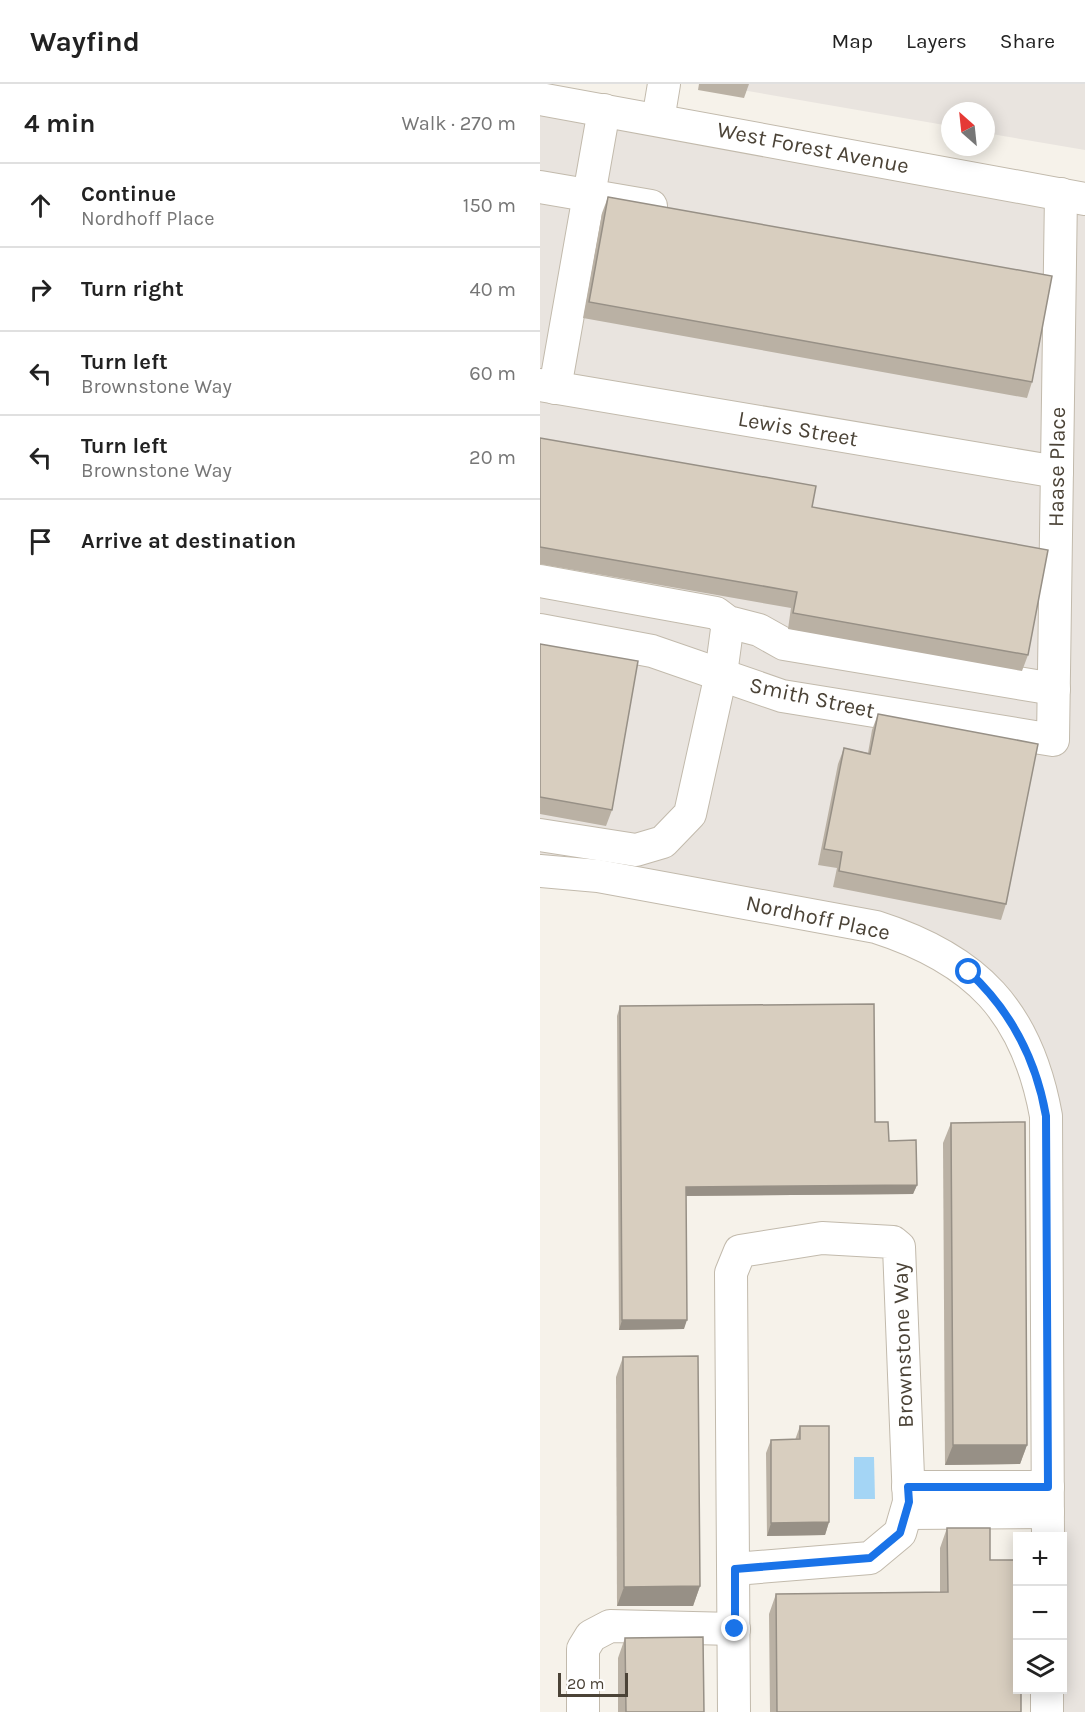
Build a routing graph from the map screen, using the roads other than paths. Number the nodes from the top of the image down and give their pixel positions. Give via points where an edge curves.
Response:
1 (664, 84) edge
2 (540, 99) edge
3 (604, 110) junction
4 (658, 120) junction
5 (540, 187) edge
6 (590, 195) junction
7 (1073, 196) edge
8 (684, 212) edge
9 (547, 386) edge
10 (1057, 472) junction
11 (540, 581) edge
12 (722, 618) junction
13 (540, 630) edge
14 (721, 674) junction
15 (1054, 689) junction
16 (1053, 740) joint
17 (540, 835) edge
18 (540, 871) edge
19 (907, 1500) junction
20 (1048, 1512) edge
21 (735, 1569) junction
22 (735, 1629) junction
23 (1047, 1694) edge
24 (584, 1712) edge
25 (734, 1712) edge
26 (1047, 1712) edge

1 - 4 street
2 - 3 street, West Forest Avenue
3 - 4 street, West Forest Avenue
3 - 6 street
4 - 7 street, West Forest Avenue
5 - 6 street
6 - 8 street
6 - 9 street
7 - 10 street, Haase Place via 1048,276
9 - 10 street, Lewis Street
10 - 15 street, Haase Place
11 - 12 street
12 - 14 street
12 - 15 street via 759,630 784,645
13 - 14 street, Smith Street via 652,651
14 - 16 street, Smith Street via 782,696
14 - 17 street via 690,814 663,842 636,850
15 - 16 street, Haase Place
18 - 20 street, Nordhoff Place via 598,876 855,921 936,950 985,986 1022,1037 1038,1078 1046,1116
19 - 20 street
19 - 21 street via 900,1533 870,1558
19 - 21 street, Brownstone Way via 899,1247 893,1242 822,1238 740,1251 731,1274
21 - 22 street, Brownstone Way
22 - 24 street via 610,1626 591,1636 583,1649
22 - 25 street, Brownstone Way
23 - 26 street

